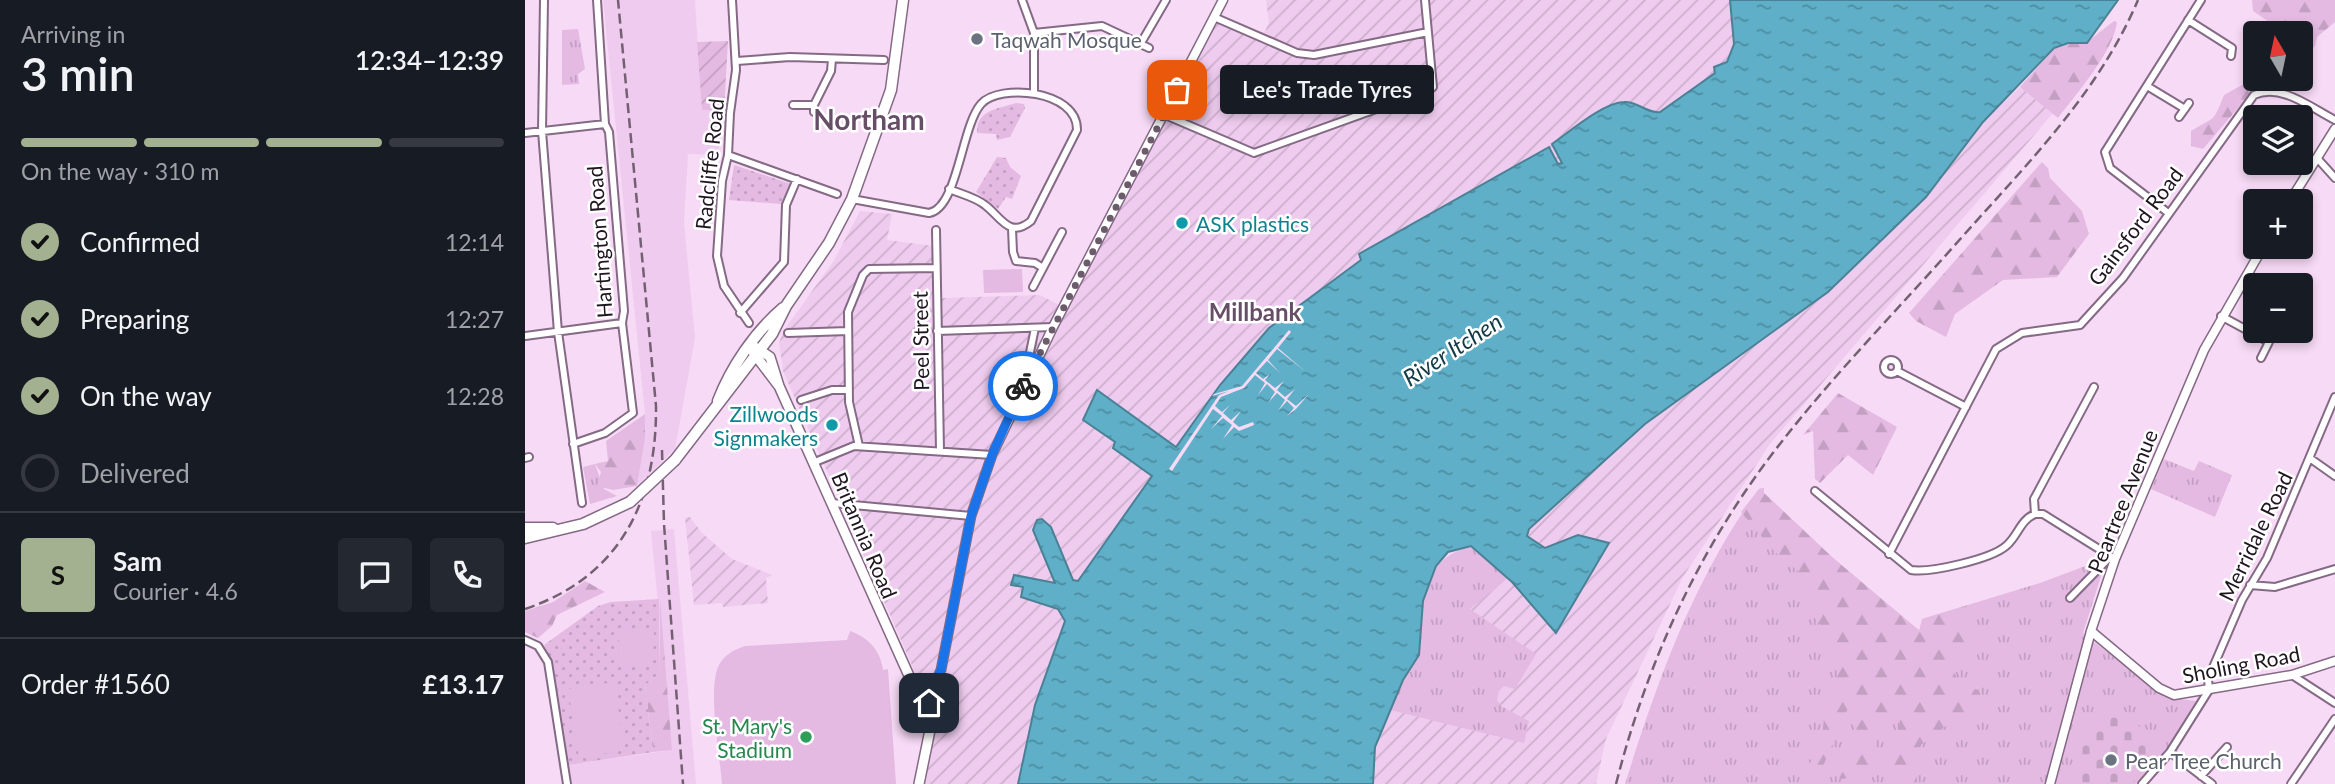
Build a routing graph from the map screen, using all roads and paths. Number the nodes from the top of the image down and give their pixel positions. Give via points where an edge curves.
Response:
1 (544, 0) edge
2 (597, 0) edge
3 (732, 0) edge
4 (903, 0) edge
5 (1023, 0) edge
6 (1166, 0) edge
7 (1223, 0) edge
8 (1425, 0) edge
9 (2201, 0) edge
10 (1215, 17) junction
11 (2188, 20) junction
12 (1428, 32) junction
13 (1034, 33) junction
14 (2240, 42) dead end
15 (1141, 43) junction
16 (1149, 48) dead end
17 (2232, 48) junction
18 (2231, 56) dead end
19 (832, 59) junction
20 (884, 60) dead end
21 (737, 61) junction
22 (2147, 86) junction
23 (1034, 92) junction
24 (793, 105) dead end
25 (1165, 114) junction
26 (2179, 117) dead end
27 (2335, 120) edge
28 (605, 124) junction
29 (2335, 130) edge
30 (542, 131) junction
31 (525, 133) edge
32 (728, 155) junction
33 (2317, 158) junction
34 (2335, 178) edge
35 (797, 179) junction
36 (949, 189) junction
37 (2298, 189) edge
38 (837, 194) dead end
39 (852, 199) junction
40 (2168, 212) junction
41 (1012, 229) junction
42 (936, 230) dead end
43 (1062, 232) dead end
44 (2256, 259) edge
45 (936, 268) junction
46 (1043, 268) junction
47 (1033, 287) dead end
48 (786, 306) junction
49 (740, 313) junction
50 (2221, 316) junction
51 (622, 323) junction
52 (749, 323) dead end
53 (1053, 327) junction
54 (1035, 328) junction
55 (848, 331) junction
56 (937, 331) junction
57 (558, 332) junction
58 (788, 333) dead end
59 (525, 337) edge
60 (750, 345) junction
61 (759, 353) junction
62 (2261, 358) dead end
63 (1897, 371) dead end
64 (1022, 387) junction
65 (2094, 387) dead end
66 (848, 390) junction
67 (2335, 397) edge
68 (801, 400) dead end
69 (1966, 407) junction
70 (715, 408) junction
71 (573, 444) junction
72 (859, 446) junction
73 (940, 450) junction
74 (992, 455) junction
75 (2311, 459) junction
76 (815, 462) junction
77 (2335, 476) edge
78 (1815, 491) dead end
79 (582, 503) dead end
80 (832, 503) junction
81 (2035, 514) junction
82 (971, 516) junction
83 (525, 528) edge
84 (567, 528) junction
85 (525, 538) edge
86 (1889, 554) junction
87 (2112, 558) junction
88 (2335, 569) edge
89 (2250, 585) junction
90 (2070, 598) dead end
91 (2091, 632) junction
92 (525, 640) edge
93 (2335, 661) edge
94 (2292, 675) junction
95 (2209, 690) junction
96 (926, 692) junction
97 (2335, 703) edge
98 (2335, 719) edge
99 (2227, 747) dead end
100 (2170, 752) junction
101 (2201, 776) junction
102 (567, 784) edge
103 (919, 784) edge
104 (2050, 784) edge
105 (2142, 784) edge
106 (2212, 784) edge
107 (2291, 784) edge

1 - 30 street
2 - 28 street, Hartington Road
3 - 21 street, Radcliffe Road
4 - 39 main road via 891,90
5 - 13 street
6 - 15 street
7 - 10 street
8 - 12 street
9 - 11 street
10 - 12 street via 1297,53 1314,55
10 - 25 street
11 - 17 street
11 - 22 street
12 - 25 street via 1433,87 1254,153
13 - 15 street via 1093,25
13 - 23 street
14 - 17 street
15 - 16 street
17 - 18 street
19 - 20 street
19 - 21 street
19 - 24 street via 814,108
21 - 32 street, Radcliffe Road
22 - 26 street via 2187,106
22 - 40 street via 2109,144 2106,160 2110,168
23 - 36 street via 982,102
23 - 41 street via 1070,106 1077,130 1031,221
25 - 53 street
27 - 40 street, Gainsford Road via 2283,93 2254,95
28 - 30 street
28 - 51 street, Hartington Road
29 - 33 street
30 - 31 street
30 - 57 street
32 - 35 street
32 - 49 street, Radcliffe Road via 717,256 724,286
33 - 34 street
33 - 37 street
35 - 38 street
35 - 49 street via 786,205 784,262
36 - 39 street via 942,208 929,213
36 - 41 street via 982,203
39 - 48 main road via 829,243
40 - 69 street, Gainsford Road via 2123,278 2080,325 2022,333 1996,349
41 - 46 street via 1016,261 1035,262
42 - 45 street, Peel Street
43 - 46 street
44 - 50 street, Peartree Avenue
45 - 55 street via 869,269 849,306
45 - 56 street, Peel Street
46 - 47 street
48 - 60 main road via 765,323
48 - 61 main road
49 - 52 street, Radcliffe Road
50 - 62 street via 2270,339
50 - 87 street, Peartree Avenue
51 - 57 street
51 - 71 street, Hartington Road via 633,414 605,433
53 - 54 street
53 - 64 street
54 - 56 street
54 - 64 street
55 - 58 street
55 - 66 street
56 - 73 street, Peel Street
57 - 59 street
57 - 71 street
60 - 61 main road, Britannia Road
60 - 70 main road via 724,384
61 - 70 main road
61 - 76 main road, Britannia Road
63 - 69 street
64 - 74 street
65 - 81 street via 2033,499
66 - 68 street
66 - 72 street
67 - 75 street, Merridale Road
69 - 86 street, Gainsford Road
70 - 84 main road, bridge via 675,460 630,502 599,519
71 - 79 street
72 - 73 street
72 - 76 street
73 - 74 street
74 - 82 street
75 - 77 street
75 - 89 street, Merridale Road via 2267,560
76 - 80 main road, Britannia Road
78 - 86 street
80 - 82 street
80 - 96 main road, Britannia Road via 910,678
81 - 86 street via 2000,551 1935,569 1911,570
81 - 87 street via 2043,514
82 - 96 street via 941,670
83 - 84 main road
84 - 85 main road
87 - 90 street
87 - 91 street, Peartree Avenue
88 - 89 street via 2275,587
89 - 95 street, Merridale Road via 2208,679
91 - 95 street, Sholing Road via 2167,693
91 - 104 street, Peartree Avenue
92 - 102 street via 538,646 548,662
93 - 94 street, Sholing Road
94 - 95 street, Sholing Road
94 - 97 street
95 - 100 street, Merridale Road
96 - 103 main road via 929,730
98 - 107 street
99 - 101 street
100 - 101 street
100 - 105 street, Merridale Road
101 - 106 street

